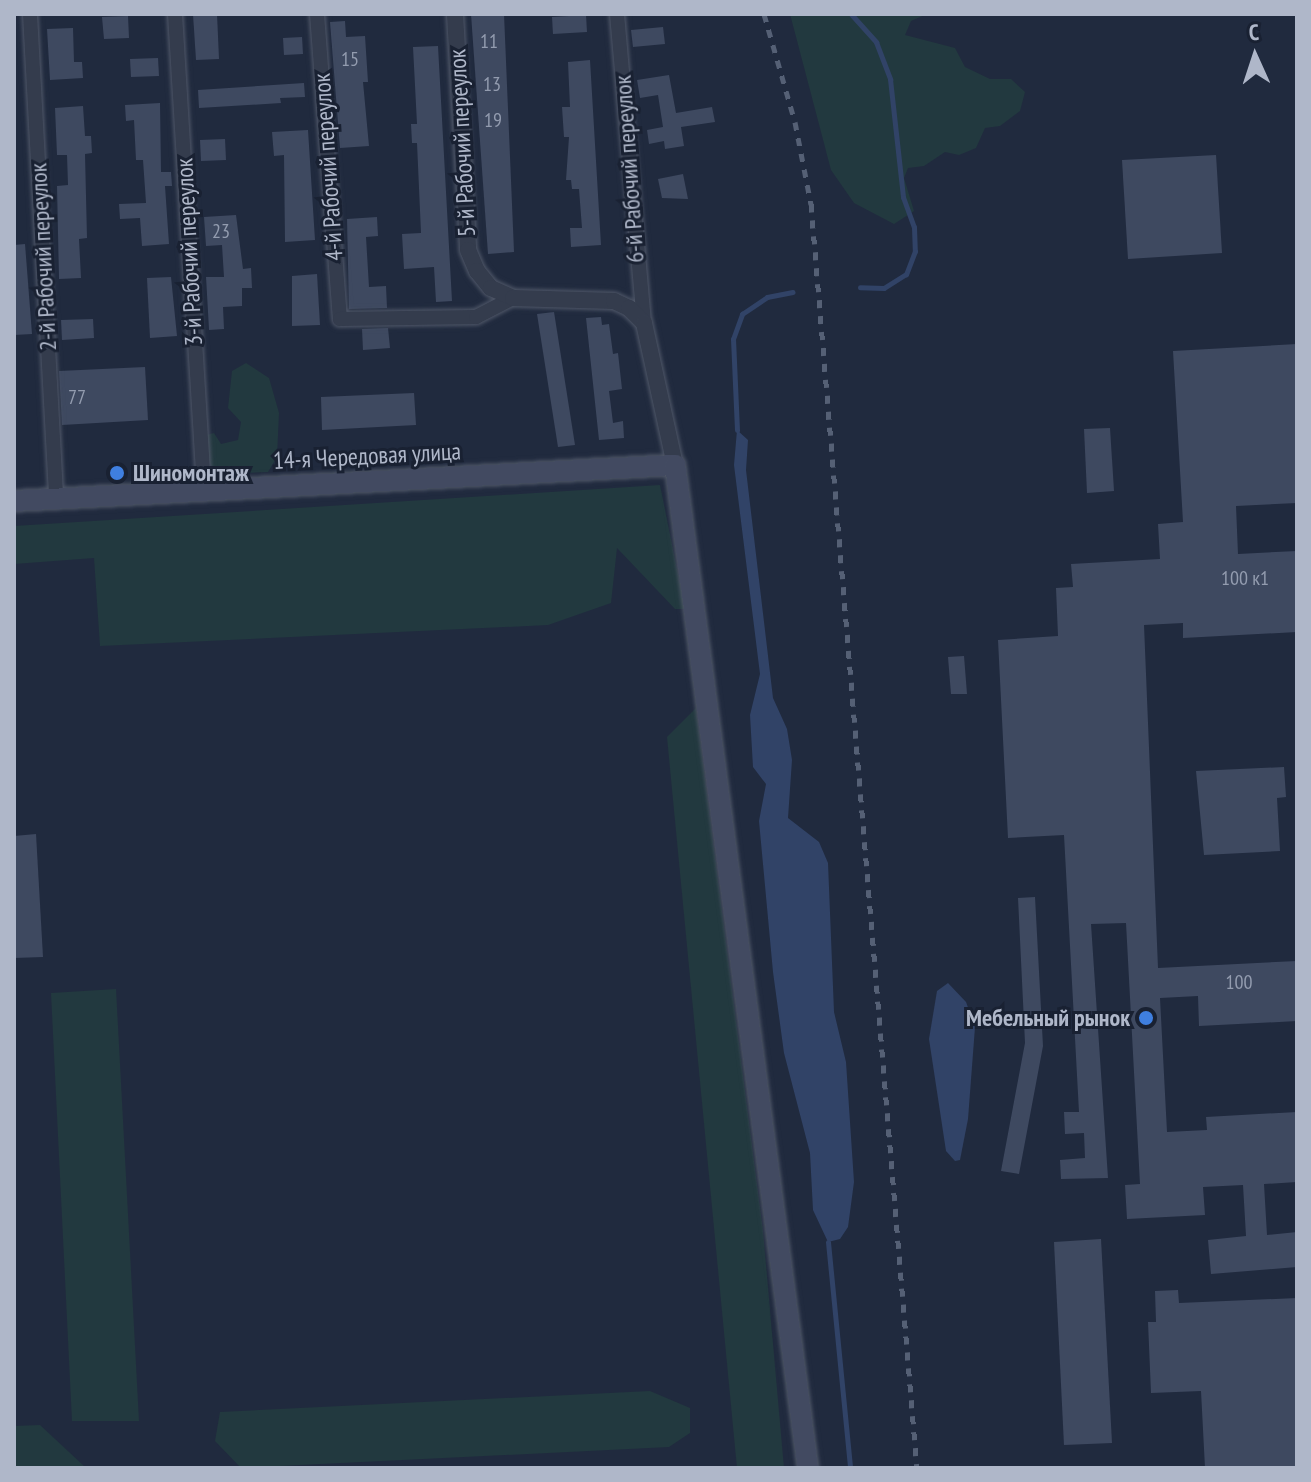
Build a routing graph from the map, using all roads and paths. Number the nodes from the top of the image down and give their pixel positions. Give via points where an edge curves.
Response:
1 (30, 14) edge
2 (175, 14) edge
3 (317, 14) edge
4 (455, 14) edge
5 (617, 14) edge
6 (513, 298) junction
7 (644, 323) junction
8 (675, 465) junction
9 (204, 491) junction
10 (56, 499) junction
11 (14, 501) edge
12 (808, 1468) edge

1 - 10 street, 2-й Рабочий переулок
2 - 9 street, 3-й Рабочий переулок
3 - 6 street, 4-й Рабочий переулок via 340,319 355,323 476,317
4 - 6 street, 5-й Рабочий переулок via 468,250 491,288
5 - 7 street, 6-й Рабочий переулок
6 - 7 street via 614,301
7 - 8 street
8 - 9 main road, 14-я Чередовая улица
8 - 12 main road
9 - 10 main road, 14-я Чередовая улица
10 - 11 main road, 14-я Чередовая улица

